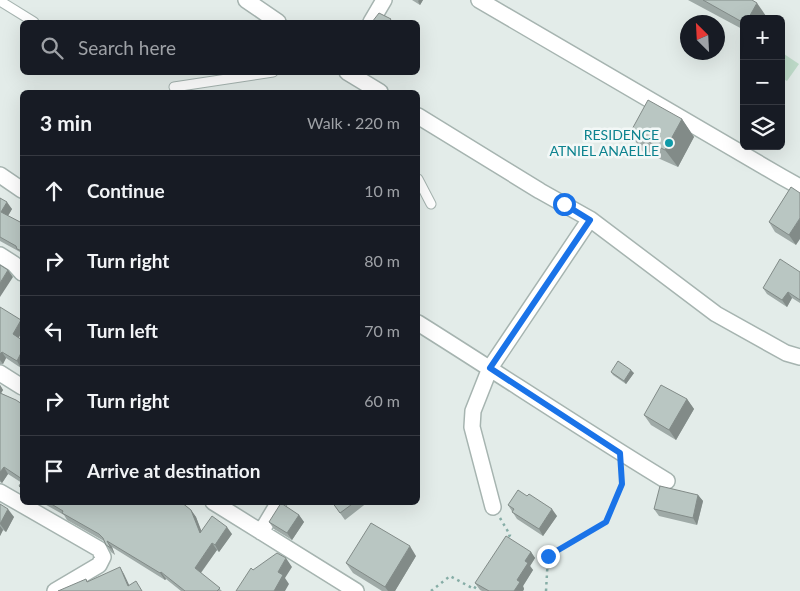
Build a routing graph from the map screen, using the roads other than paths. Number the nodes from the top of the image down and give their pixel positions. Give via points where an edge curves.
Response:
1 (246, 0) edge
2 (384, 0) edge
3 (479, 0) edge
4 (0, 1) edge
5 (31, 20) edge
6 (276, 20) edge
7 (372, 20) edge
8 (253, 75) edge
9 (352, 75) edge
10 (371, 86) edge
11 (174, 87) dead end
12 (420, 117) edge
13 (0, 175) edge
14 (420, 183) edge
15 (800, 186) edge
16 (20, 189) edge
17 (431, 204) dead end
18 (590, 220) junction
19 (0, 255) edge
20 (20, 271) edge
21 (420, 324) edge
22 (800, 357) edge
23 (490, 368) junction
24 (0, 373) edge
25 (20, 386) edge
26 (667, 481) dead end
27 (0, 492) edge
28 (20, 503) edge
29 (23, 505) edge
30 (218, 505) edge
31 (277, 505) edge
32 (493, 507) road end
33 (261, 532) junction
34 (54, 591) edge
35 (356, 591) edge

1 - 6 street
2 - 7 street
3 - 15 street
4 - 5 lane
8 - 11 lane
9 - 10 street
12 - 18 street
13 - 16 street
14 - 17 lane
18 - 22 street via 716,314 786,353
18 - 23 street
19 - 20 street
21 - 23 street
23 - 26 street
23 - 32 street via 473,412 472,427
24 - 25 street
27 - 28 street
29 - 34 street via 99,548 104,557 99,565
30 - 33 street
31 - 33 street
33 - 35 street

